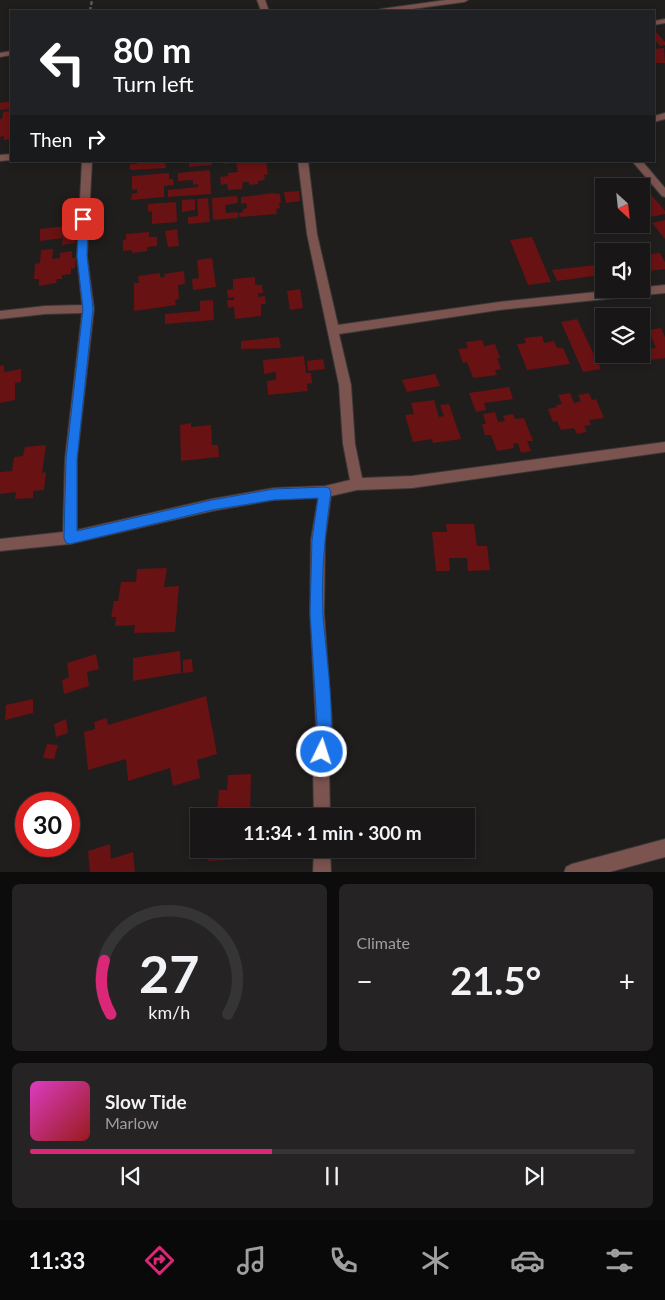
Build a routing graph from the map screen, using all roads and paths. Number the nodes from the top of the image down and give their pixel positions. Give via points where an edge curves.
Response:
1 (464, 0) edge
2 (389, 10) edge
3 (87, 162) edge
4 (303, 162) edge
5 (638, 162) edge
6 (665, 194) edge
7 (665, 289) edge
8 (88, 309) junction
9 (0, 315) edge
10 (333, 330) junction
11 (665, 447) edge
12 (357, 484) junction
13 (325, 492) junction
14 (70, 538) junction
15 (0, 546) edge
16 (322, 808) edge
17 (665, 848) edge
18 (322, 858) edge
19 (322, 872) edge
20 (572, 872) edge

1 - 2 street
3 - 8 street via 82,256
4 - 10 street via 312,234
5 - 6 street
7 - 10 street via 499,306
8 - 9 street
8 - 14 street via 71,459
10 - 12 street via 345,385 349,444
11 - 12 street via 412,482
12 - 13 street
13 - 14 street via 274,494 212,505
13 - 16 street via 318,540 317,613 324,724
14 - 15 street
17 - 20 street
18 - 19 street

